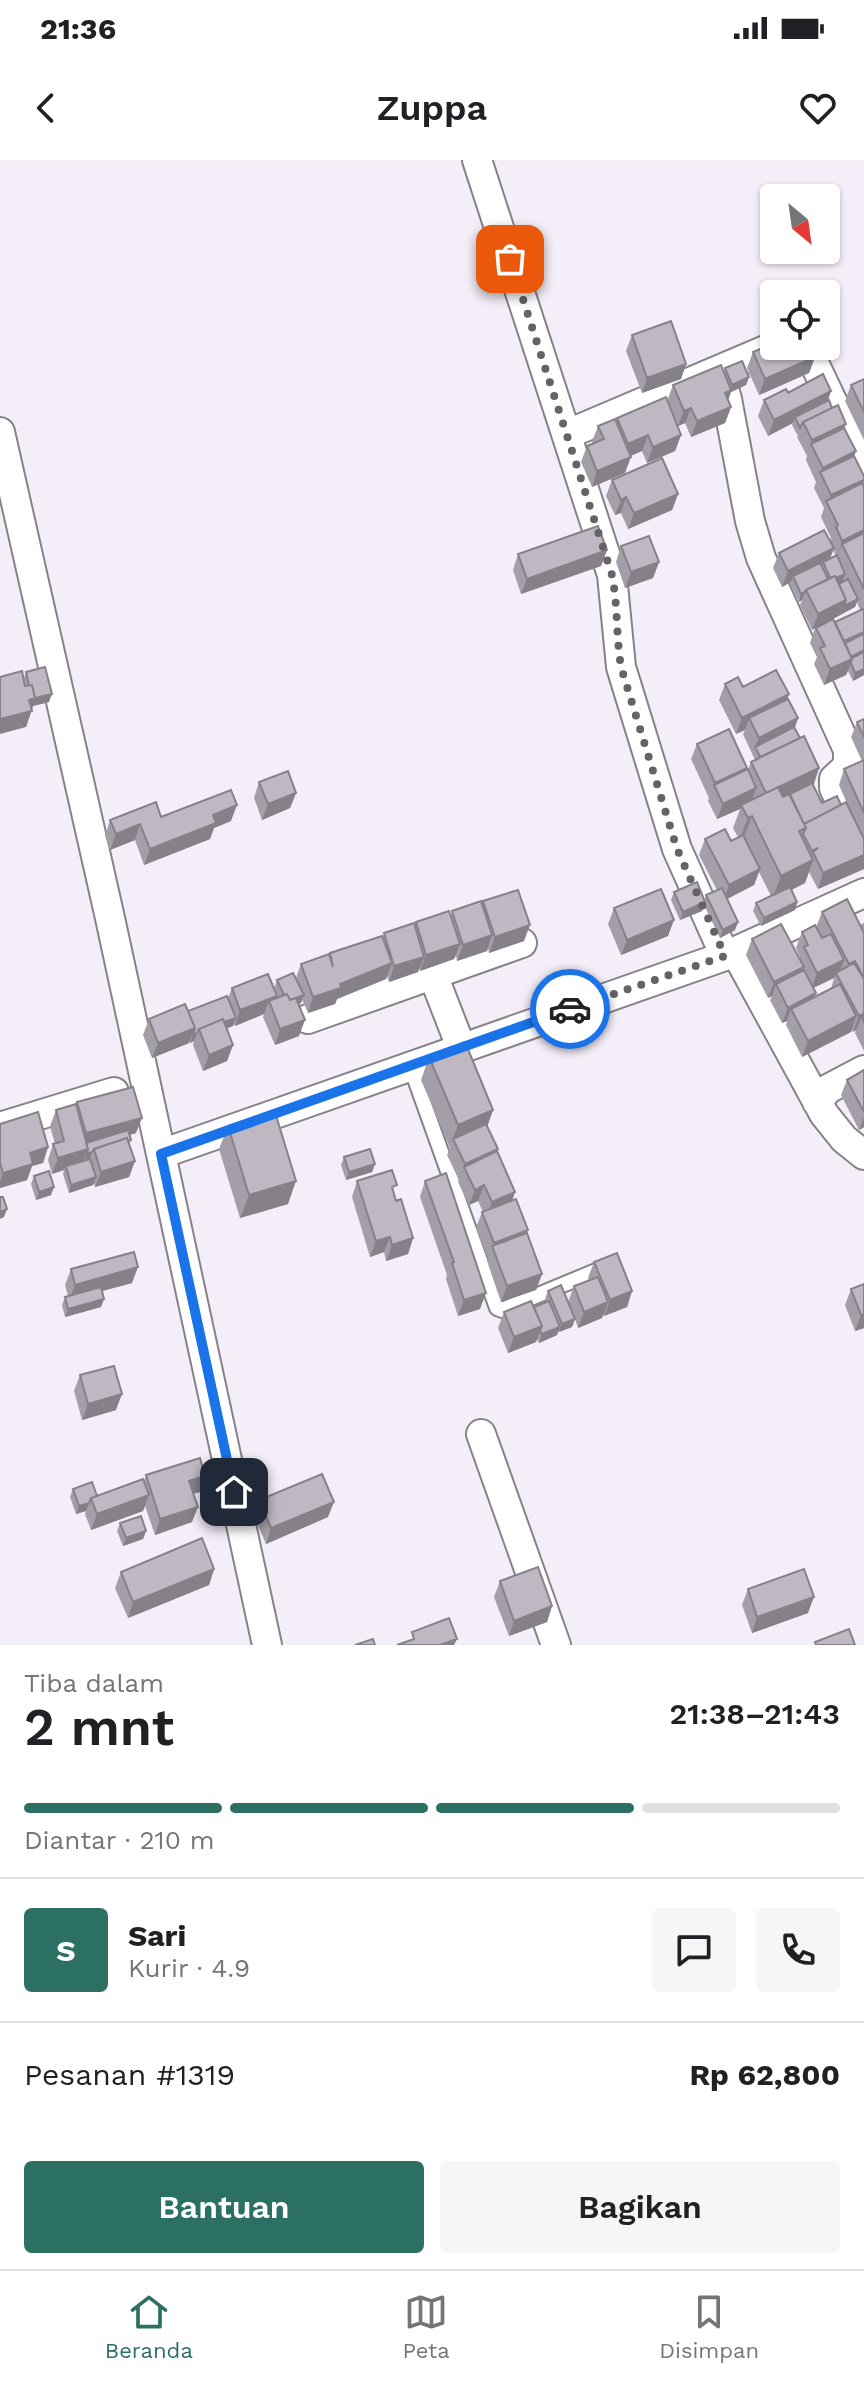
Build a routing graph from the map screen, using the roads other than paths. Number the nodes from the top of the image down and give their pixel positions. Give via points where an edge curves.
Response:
1 (477, 160) edge
2 (760, 352) edge
3 (813, 360) edge
4 (718, 370) junction
5 (0, 432) edge
6 (568, 434) junction
7 (864, 468) edge
8 (864, 852) edge
9 (864, 893) edge
10 (522, 943) edge
11 (730, 954) junction
12 (433, 975) junction
13 (308, 1019) edge
14 (461, 1047) junction
15 (410, 1065) junction
16 (864, 1070) edge
17 (145, 1083) junction
18 (817, 1102) junction
19 (0, 1127) edge
20 (161, 1154) junction
21 (864, 1155) edge
22 (612, 1264) edge
23 (481, 1434) dead end
24 (267, 1645) edge
25 (556, 1645) edge

1 - 6 street
2 - 4 street
3 - 7 street
4 - 6 street
4 - 8 street via 761,558 848,750 848,766 834,779 834,788
5 - 17 street
6 - 11 street via 612,575 621,667 677,849
9 - 11 street
10 - 12 street
11 - 14 street
11 - 18 street
12 - 13 street
12 - 14 street
14 - 15 street
15 - 20 street
15 - 22 lane via 497,1308
16 - 18 street via 828,1089
17 - 19 street
17 - 20 street
18 - 21 street via 844,1139
20 - 24 street
23 - 25 street

